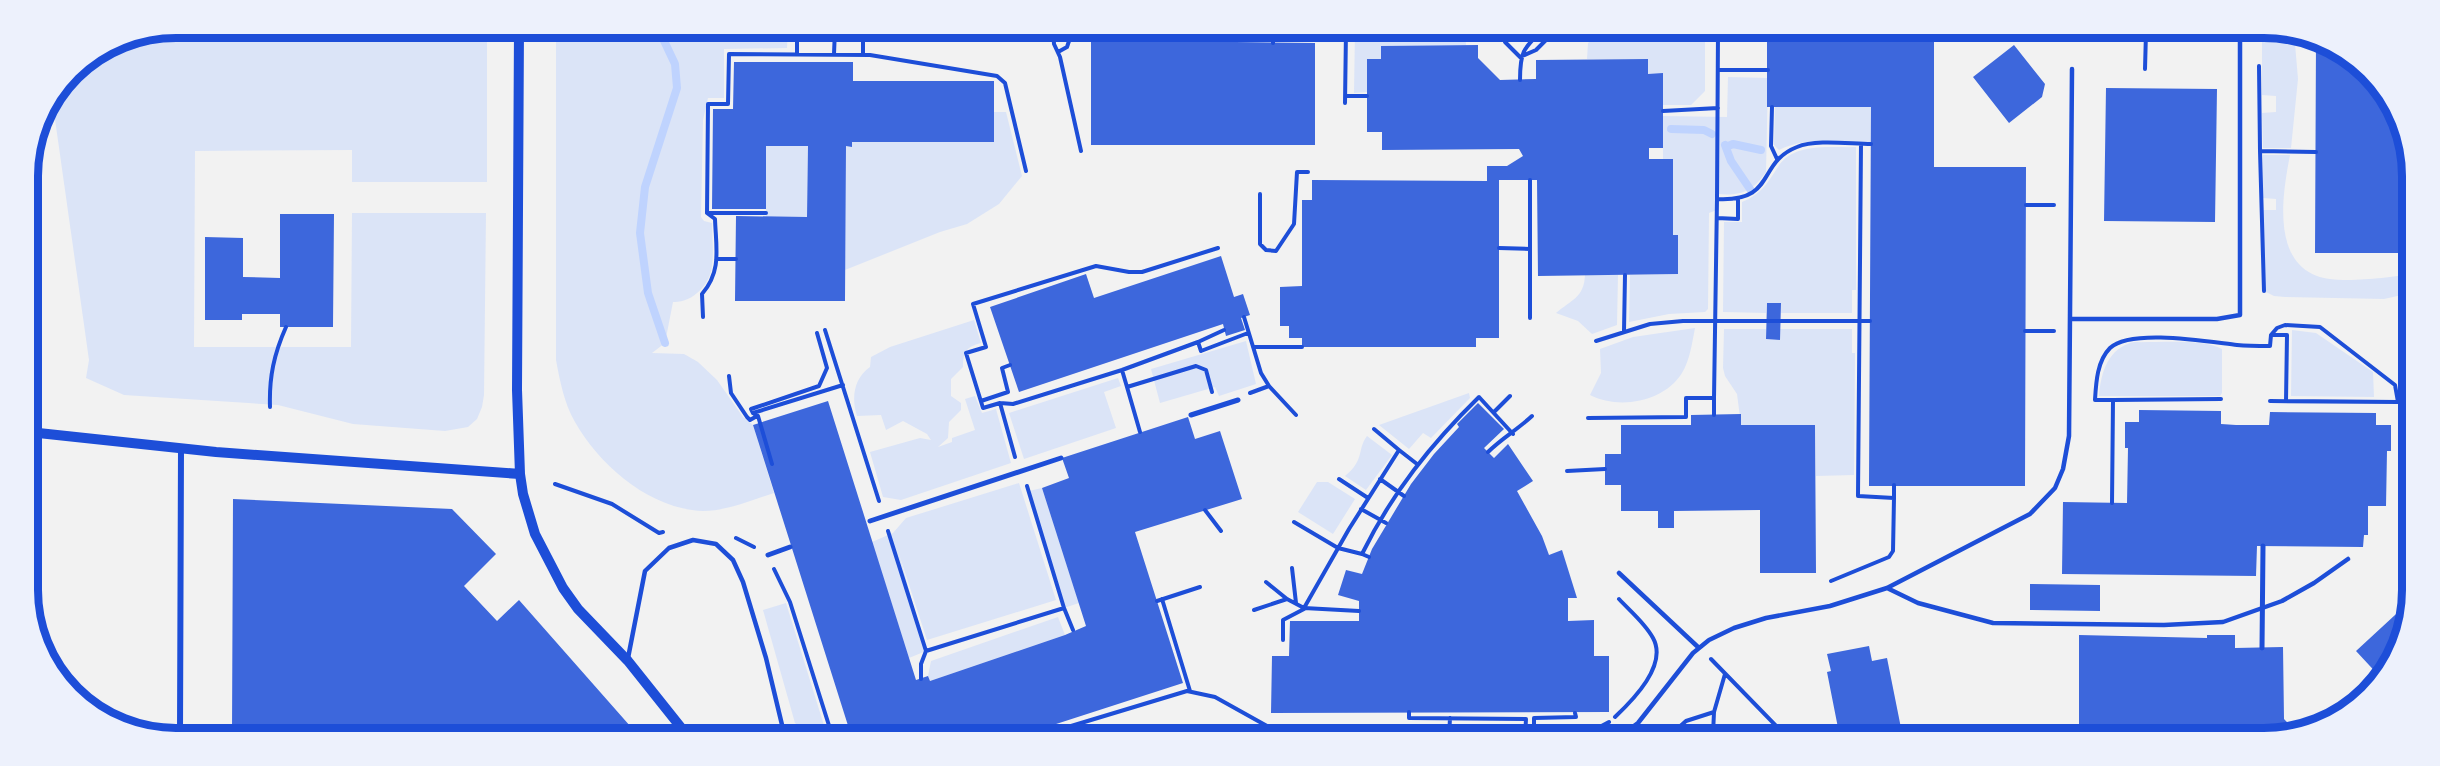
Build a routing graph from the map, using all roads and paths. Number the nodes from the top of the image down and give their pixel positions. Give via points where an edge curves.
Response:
1 (519, 38) edge
2 (796, 38) edge
3 (835, 38) edge
4 (862, 38) edge
5 (1054, 38) edge
6 (1070, 38) edge
7 (1273, 38) edge
8 (1346, 38) edge
9 (1505, 38) edge
10 (1534, 38) edge
11 (1548, 38) edge
12 (1718, 38) edge
13 (2146, 38) edge
14 (2240, 38) edge
15 (1273, 43) dead end
16 (1058, 52) junction
17 (797, 54) junction
18 (834, 54) junction
19 (863, 55) junction
20 (2259, 56) dead end
21 (1520, 57) junction
22 (2072, 69) dead end
23 (2145, 69) dead end
24 (1718, 70) junction
25 (1768, 70) dead end
26 (1520, 80) dead end
27 (1346, 96) junction
28 (1367, 96) dead end
29 (1345, 104) dead end
30 (1772, 107) dead end
31 (1719, 108) junction
32 (1663, 111) dead end
33 (1861, 144) junction
34 (1871, 144) dead end
35 (1081, 151) dead end
36 (2260, 151) junction
37 (2316, 152) dead end
38 (1777, 159) junction
39 (1026, 171) dead end
40 (1308, 172) dead end
41 (1530, 180) dead end
42 (1260, 194) dead end
43 (1717, 199) junction
44 (1738, 199) junction
45 (2026, 205) dead end
46 (2070, 205) junction
47 (707, 213) junction
48 (766, 213) dead end
49 (1717, 218) junction
50 (1218, 248) dead end
51 (1499, 248) dead end
52 (1530, 249) junction
53 (716, 259) junction
54 (736, 259) dead end
55 (1624, 275) dead end
56 (2264, 291) dead end
57 (703, 317) dead end
58 (1244, 317) dead end
59 (1530, 318) dead end
60 (2070, 319) junction
61 (1716, 321) junction
62 (1860, 321) junction
63 (1870, 321) dead end
64 (286, 327) dead end
65 (825, 330) dead end
66 (1224, 330) dead end
67 (1624, 331) junction
68 (2025, 331) dead end
69 (2070, 331) junction
70 (817, 333) dead end
71 (1248, 333) junction
72 (2271, 335) junction
73 (1596, 341) dead end
74 (1198, 342) junction
75 (1253, 347) junction
76 (1302, 347) dead end
77 (1010, 365) dead end
78 (1122, 370) junction
79 (729, 376) dead end
80 (843, 385) junction
81 (1269, 386) junction
82 (1127, 387) junction
83 (1253, 392) dead end
84 (1510, 396) dead end
85 (1714, 398) junction
86 (2222, 399) dead end
87 (1238, 400) dead end
88 (2113, 400) junction
89 (981, 401) junction
90 (2270, 401) dead end
91 (2286, 401) junction
92 (999, 403) junction
93 (270, 407) dead end
94 (1216, 407) junction
95 (1494, 412) junction
96 (753, 413) junction
97 (1296, 415) dead end
98 (1714, 415) dead end
99 (758, 416) junction
100 (1191, 416) dead end
101 (1532, 416) dead end
102 (1588, 418) dead end
103 (1374, 429) dead end
104 (1140, 432) dead end
105 (38, 433) edge
106 (1513, 434) junction
107 (181, 449) junction
108 (1399, 450) junction
109 (1488, 452) dead end
110 (1061, 458) dead end
111 (772, 464) dead end
112 (1417, 464) junction
113 (1605, 469) dead end
114 (1567, 471) dead end
115 (1021, 472) junction
116 (520, 474) junction
117 (1339, 479) dead end
118 (1380, 479) junction
119 (555, 484) dead end
120 (1894, 485) dead end
121 (1397, 491) junction
122 (1404, 496) dead end
123 (1368, 498) junction
124 (1894, 498) junction
125 (2112, 503) dead end
126 (1361, 509) junction
127 (1205, 510) dead end
128 (884, 516) junction
129 (1380, 520) junction
130 (870, 521) dead end
131 (1294, 522) dead end
132 (1386, 523) dead end
133 (669, 531) dead end
134 (1221, 531) dead end
135 (733, 537) dead end
136 (2263, 546) dead end
137 (790, 548) dead end
138 (1338, 548) junction
139 (1362, 554) junction
140 (768, 555) junction
141 (1369, 557) dead end
142 (2348, 559) dead end
143 (1292, 568) dead end
144 (1619, 573) dead end
145 (1831, 581) dead end
146 (1266, 582) dead end
147 (1200, 587) dead end
148 (1887, 588) junction
149 (1613, 593) dead end
150 (1287, 599) junction
151 (1296, 604) junction
152 (1064, 608) junction
153 (1304, 608) junction
154 (1254, 610) dead end
155 (1359, 611) dead end
156 (1073, 630) dead end
157 (1283, 640) dead end
158 (1700, 648) junction
159 (2262, 648) dead end
160 (926, 651) junction
161 (628, 661) junction
162 (1725, 673) junction
163 (921, 679) dead end
164 (1190, 691) dead end
165 (1409, 712) dead end
166 (1714, 712) junction
167 (1575, 713) dead end
168 (1450, 718) junction
169 (180, 728) edge
170 (681, 728) edge
171 (783, 728) edge
172 (830, 728) edge
173 (1167, 728) edge
174 (1204, 728) edge
175 (1449, 728) edge
176 (1525, 728) edge
177 (1533, 728) edge
178 (1597, 728) edge
179 (1631, 728) edge
180 (1678, 728) edge
181 (1713, 728) edge
182 (1778, 728) edge

1 - 116 street
2 - 17 path
3 - 18 path
4 - 19 path
5 - 16 path
6 - 16 path via 1066,47
7 - 15 path
8 - 27 path
9 - 21 path
10 - 21 path
11 - 21 path via 1536,50
12 - 24 path
13 - 23 path
14 - 60 lane via 2240,315 2217,319
16 - 35 path
17 - 18 path
17 - 47 path via 729,54 731,99 728,104 708,104
18 - 19 path
19 - 39 path via 997,76 1005,83
20 - 36 path
21 - 26 path
22 - 46 lane
24 - 25 path
24 - 31 path
27 - 28 path
27 - 29 path
30 - 38 path via 1771,146
31 - 32 path
31 - 43 path
33 - 34 path
33 - 38 path via 1804,144
33 - 62 path
36 - 37 path
36 - 56 path
38 - 44 path via 1759,188
40 - 42 path via 1297,172 1294,224 1276,251 1266,250 1260,244
41 - 52 path
43 - 44 path
43 - 49 path
44 - 49 path via 1738,219
45 - 46 path
46 - 60 lane
47 - 48 path
47 - 53 path via 715,219
49 - 61 path
50 - 89 path via 1142,272 1096,266 973,304 986,347 966,353
51 - 52 path
52 - 59 path
53 - 54 path
53 - 57 path via 711,283 702,294
55 - 67 path
58 - 71 path
60 - 69 lane
61 - 62 path
61 - 67 path via 1669,322
61 - 85 path
62 - 63 path
62 - 124 path via 1858,496
64 - 93 path via 272,364
65 - 80 path
66 - 74 path
67 - 73 path
68 - 69 path
69 - 148 lane via 2069,436 2055,488 2030,514
70 - 96 path via 827,368 819,386 751,409
71 - 74 path via 1201,351
71 - 75 path
72 - 88 path via 2270,346 2204,339 2122,341 2110,348 2097,375 2095,400
72 - 91 path via 2287,335
72 - 91 path via 2285,325 2320,327 2395,385 2398,402
74 - 78 path
75 - 76 path
75 - 81 path via 1257,365
77 - 89 path via 1002,368 1008,392
78 - 82 path
78 - 92 path via 1013,405
79 - 99 path via 730,393 747,417 750,420
80 - 96 path
80 - 128 path
81 - 83 path
81 - 97 path
82 - 94 path via 1196,366 1206,370
82 - 104 path
84 - 95 path
85 - 98 path
85 - 102 path via 1686,398 1686,417
86 - 88 path
87 - 94 street
88 - 125 path
89 - 92 path via 983,408
90 - 91 path
92 - 115 path
94 - 100 street
95 - 106 path
95 - 112 path via 1479,397
96 - 99 path
99 - 111 path
101 - 106 path
103 - 108 path
105 - 107 street
106 - 109 path via 1505,436
107 - 116 street
107 - 169 street
108 - 112 path
108 - 118 path
110 - 115 street
112 - 121 path
113 - 114 path
115 - 128 street
115 - 152 path
116 - 161 street via 536,534 563,588
117 - 123 path
118 - 121 path
118 - 123 path
119 - 133 path via 612,504 659,533
120 - 124 path
121 - 122 path
121 - 129 path
123 - 126 path
124 - 145 path via 1893,551 1889,557
126 - 129 path
126 - 138 path
127 - 134 path
128 - 130 street
128 - 160 path
129 - 132 path
129 - 139 path
131 - 138 path
135 - 140 path
136 - 159 street
137 - 140 street
138 - 139 path
138 - 153 path
139 - 141 path
140 - 172 path via 790,602
142 - 148 lane via 2282,601 2223,622 1993,623 1918,603
143 - 151 path
144 - 158 lane
146 - 150 path
147 - 164 path via 1159,600
148 - 158 lane via 1734,628
149 - 178 path via 1653,638 1654,666 1615,717
150 - 151 path
150 - 154 path
151 - 153 path
152 - 156 path
152 - 160 path
153 - 155 path
153 - 157 path via 1283,620
158 - 162 path
158 - 179 lane
160 - 163 path
161 - 170 street
161 - 171 lane via 645,571 669,548 693,540 716,544 733,560 743,582
162 - 166 path
162 - 182 path
165 - 168 path via 1409,718
166 - 180 path via 1686,721
166 - 181 path
167 - 177 path via 1576,717 1534,718
168 - 175 path
168 - 176 path via 1526,718
173 - 174 lane

